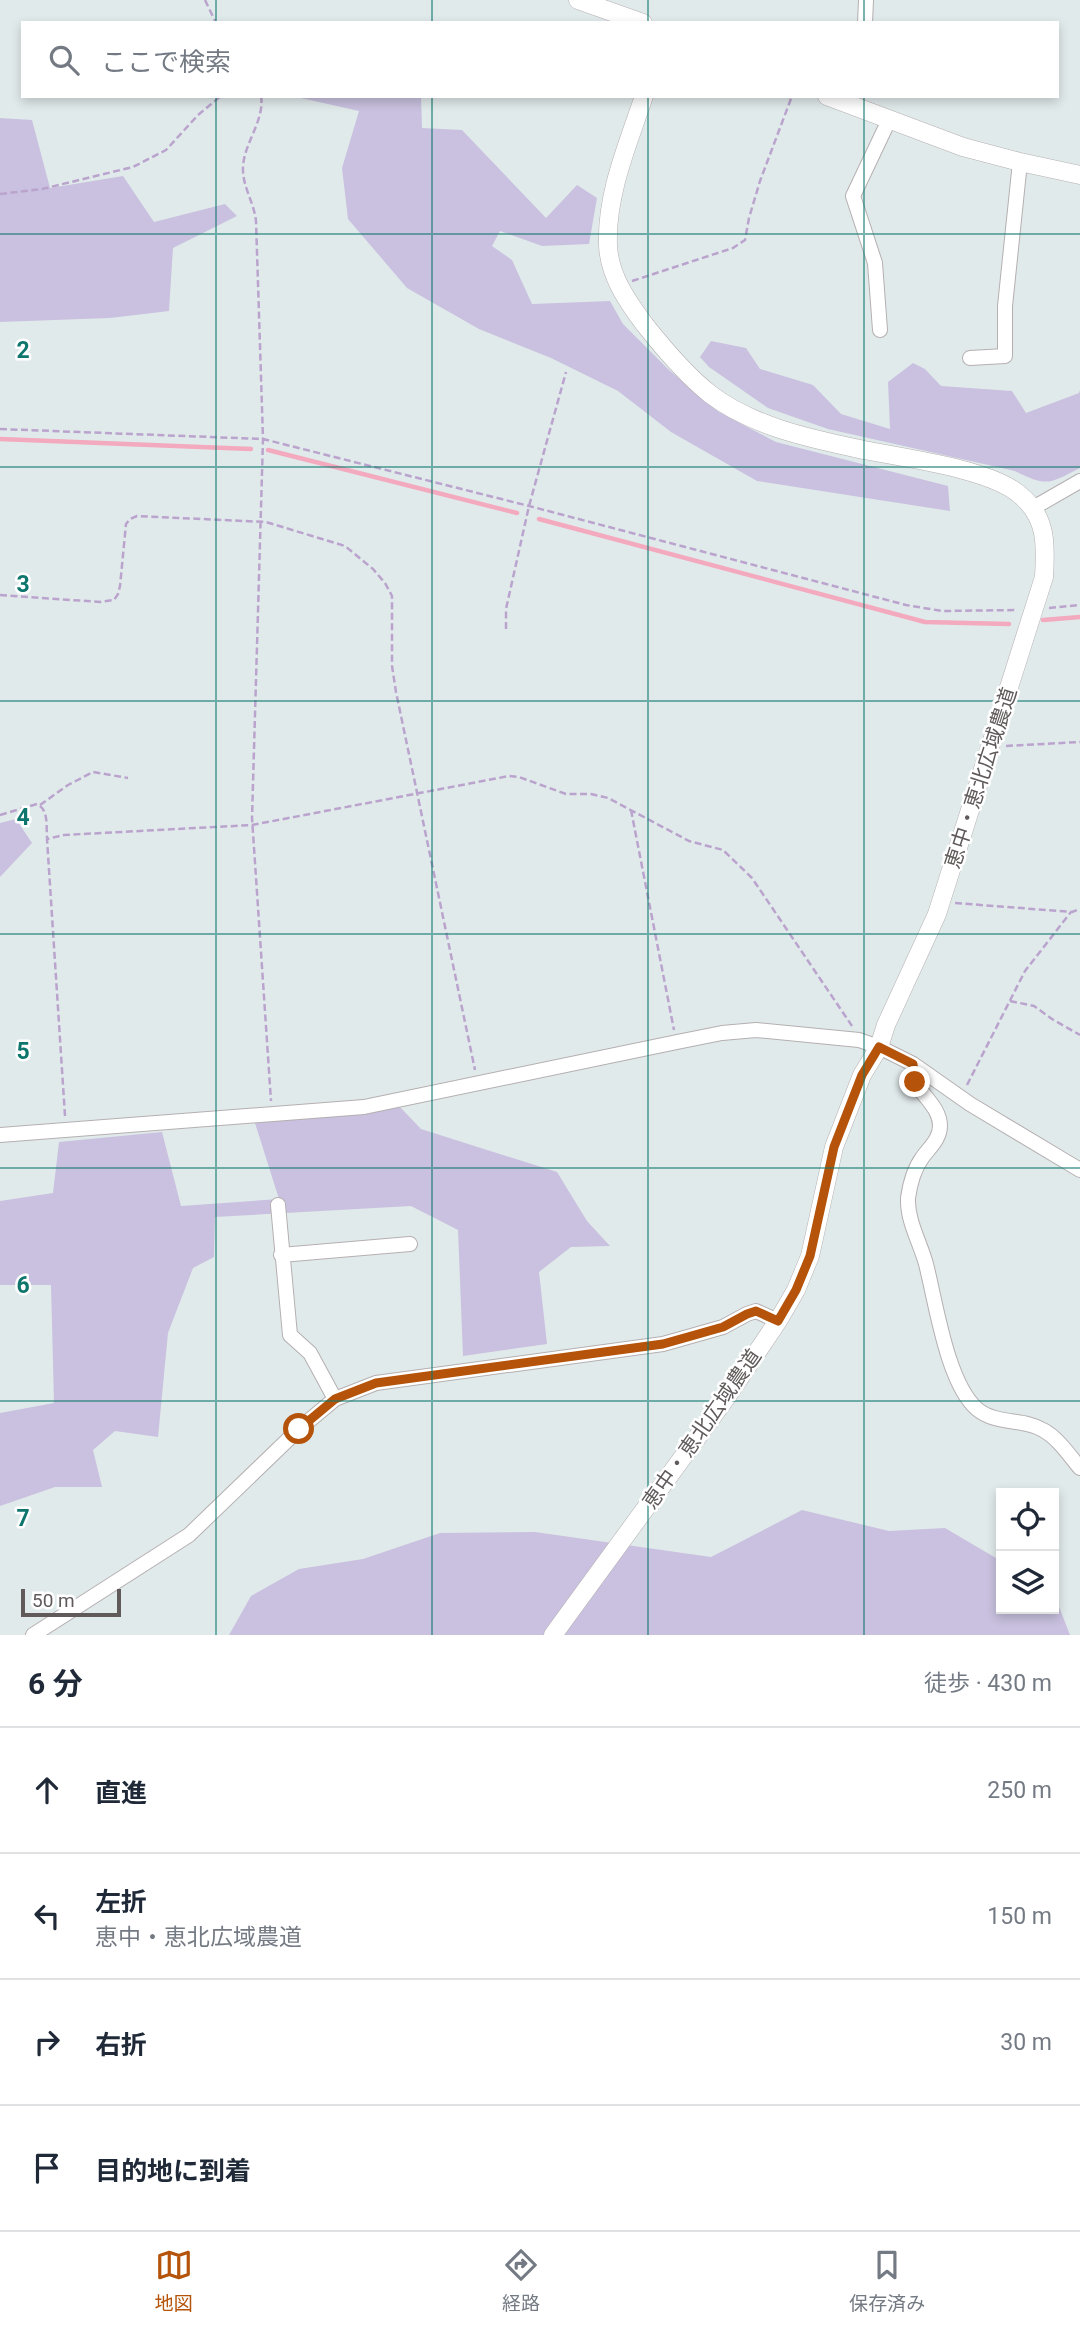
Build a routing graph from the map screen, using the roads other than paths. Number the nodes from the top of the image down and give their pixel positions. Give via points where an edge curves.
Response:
1 (578, 0) edge
2 (866, 0) edge
3 (637, 21) edge
4 (865, 21) edge
5 (643, 98) edge
6 (837, 98) edge
7 (856, 102) edge
8 (889, 120) junction
9 (1020, 162) junction
10 (1080, 175) edge
11 (880, 330) dead end
12 (970, 358) dead end
13 (1080, 481) edge
14 (1033, 508) junction
15 (879, 1047) junction
16 (913, 1064) junction
17 (0, 1135) edge
18 (1080, 1170) edge
19 (278, 1205) dead end
20 (410, 1244) dead end
21 (281, 1255) junction
22 (778, 1321) junction
23 (335, 1399) junction
24 (1080, 1468) edge
25 (33, 1635) edge
26 (553, 1635) edge

1 - 3 street
2 - 4 street
5 - 14 street, 恵中・恵北広域農道 via 620,167 608,225 610,262 631,307 666,351 711,394 747,416 833,444 986,477 1007,485
6 - 7 street
7 - 8 street
8 - 9 street
8 - 11 street via 853,196 875,263
9 - 10 street
9 - 12 street via 1005,306 1005,356
13 - 14 street
14 - 15 street, 恵中・恵北広域農道 via 1042,524 1044,577 940,903
15 - 16 street
15 - 17 street via 859,1040 756,1030 722,1033 364,1107
15 - 22 street, 恵中・恵北広域農道 via 862,1075 834,1147 810,1256
16 - 18 street
16 - 24 street via 915,1082 940,1124 936,1140 911,1180 909,1217 959,1382 977,1408 1000,1420 1042,1429
19 - 21 street
20 - 21 street
21 - 23 street via 290,1335 310,1353
22 - 23 street via 756,1311 723,1327 663,1344 376,1383
22 - 26 street, 恵中・恵北広域農道
23 - 25 street via 189,1535

